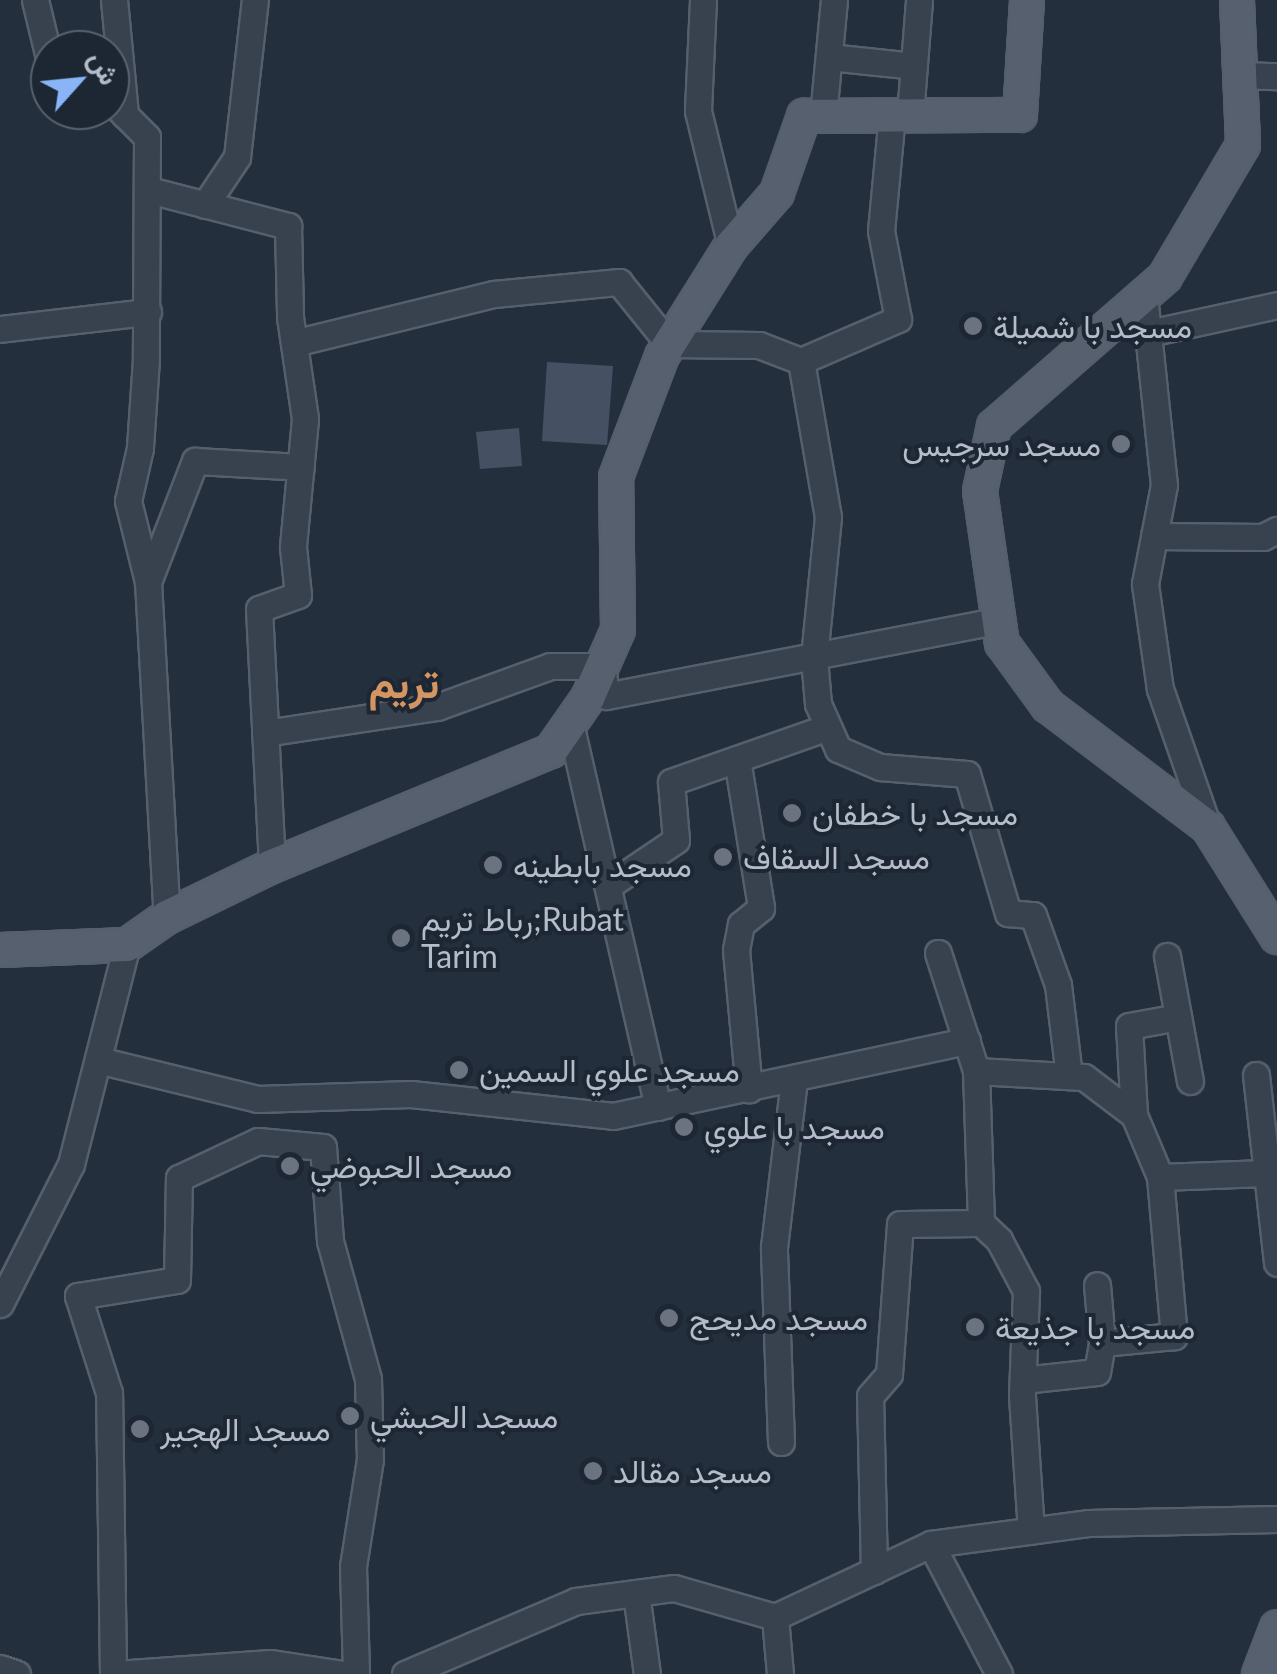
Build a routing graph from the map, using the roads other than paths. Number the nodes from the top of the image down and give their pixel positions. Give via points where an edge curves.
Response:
1 (35, 0) edge
2 (114, 0) edge
3 (255, 0) edge
4 (703, 0) edge
5 (834, 0) edge
6 (919, 0) edge
7 (1026, 0) edge
8 (1237, 0) edge
9 (42, 30) edge
10 (115, 30) edge
11 (829, 57) junction
12 (914, 66) junction
13 (1240, 75) junction
14 (1277, 76) edge
15 (901, 115) junction
16 (823, 116) junction
17 (130, 120) edge
18 (148, 190) junction
19 (205, 205) junction
20 (731, 246) junction
21 (1144, 295) junction
22 (1277, 305) edge
23 (148, 312) junction
24 (0, 328) edge
25 (1149, 333) junction
26 (294, 343) junction
27 (669, 344) junction
28 (801, 361) junction
29 (301, 467) junction
30 (1277, 530) edge
31 (1154, 536) junction
32 (148, 582) junction
33 (999, 620) junction
34 (814, 658) junction
35 (602, 666) junction
36 (570, 724) junction
37 (828, 727) junction
38 (265, 734) junction
39 (738, 759) junction
40 (1208, 827) junction
41 (272, 866) junction
42 (608, 886) junction
43 (167, 917) junction
44 (1277, 937) edge
45 (127, 946) junction
46 (0, 950) edge
47 (938, 953) dead end
48 (1166, 956) dead end
49 (1178, 1018) junction
50 (967, 1041) junction
51 (98, 1060) junction
52 (976, 1071) junction
53 (1256, 1075) dead end
54 (1069, 1076) junction
55 (794, 1080) junction
56 (1190, 1081) dead end
57 (749, 1088) junction
58 (658, 1107) junction
59 (1134, 1115) junction
60 (1265, 1173) junction
61 (1160, 1177) junction
62 (981, 1222) junction
63 (1277, 1263) edge
64 (1097, 1285) dead end
65 (0, 1304) edge
66 (1102, 1343) junction
67 (1022, 1380) junction
68 (781, 1442) dead end
69 (1277, 1519) edge
70 (1031, 1530) junction
71 (931, 1544) junction
72 (874, 1571) junction
73 (636, 1593) junction
74 (775, 1617) junction
75 (1277, 1627) edge
76 (0, 1668) edge
77 (17, 1674) edge
78 (115, 1674) edge
79 (343, 1674) edge
80 (356, 1674) edge
81 (405, 1674) edge
82 (647, 1674) edge
83 (780, 1674) edge
84 (999, 1674) edge
85 (1259, 1674) edge

1 - 9 street
2 - 10 street
3 - 19 street via 238,157
4 - 20 street via 698,111
5 - 11 street
6 - 12 street
7 - 15 main road via 1020,116
8 - 13 main road
11 - 12 street
11 - 16 street
12 - 15 street
13 - 14 street
13 - 21 main road via 1243,145 1165,278
15 - 16 main road
15 - 28 street via 881,231 898,319
16 - 20 main road via 804,116 777,192
17 - 18 street via 147,138
18 - 19 street
18 - 23 street
19 - 26 street via 288,226
20 - 27 main road
21 - 25 street
21 - 33 main road via 994,426 980,491
22 - 25 street
23 - 24 street
23 - 32 street via 140,448 128,501
25 - 31 street via 1164,485
26 - 27 street via 494,294 620,282
26 - 29 street via 305,420
27 - 28 street via 759,344
27 - 35 main road via 616,477 618,630
28 - 34 street via 828,517
29 - 32 street via 195,461
29 - 38 street via 294,547 298,595 259,609
30 - 31 street via 1263,537
31 - 40 street via 1145,584 1160,689
32 - 43 street
33 - 34 street
33 - 40 main road via 1002,643 1048,706
34 - 35 street via 606,696
34 - 37 street via 818,704
35 - 36 main road
35 - 38 street via 550,666 438,707
36 - 41 main road via 551,751
36 - 42 street
37 - 39 street
37 - 54 street via 838,748 880,768 967,774 1008,914 1033,915 1058,985
38 - 41 street
39 - 42 street via 671,782 676,840
39 - 57 street via 761,908 741,924 736,950
40 - 44 main road
41 - 43 main road
42 - 58 street
43 - 45 main road
45 - 46 main road
45 - 51 street
47 - 50 street
48 - 49 street
49 - 56 street
49 - 59 street via 1130,1026
50 - 52 street
50 - 55 street
51 - 58 street via 258,1099 410,1094 614,1116
51 - 65 street via 71,1164
52 - 54 street
52 - 62 street
53 - 60 street
54 - 59 street via 1084,1076
55 - 57 street
55 - 68 street via 774,1248
57 - 58 street
59 - 61 street
60 - 61 street
60 - 63 street
61 - 66 street via 1174,1336
62 - 67 street via 999,1240 1026,1291
62 - 72 street via 900,1224 889,1374 870,1396
64 - 66 street
66 - 67 street via 1097,1372
67 - 70 street
69 - 70 street
70 - 71 street
71 - 72 street
71 - 84 street
72 - 74 street
73 - 74 street via 674,1588
73 - 81 street via 576,1601
73 - 82 street
74 - 83 street
75 - 85 main road
76 - 77 street
78 - 79 street via 271,1663
78 - 80 street via 108,1393 78,1296 177,1280 179,1178 258,1141 323,1147 330,1241 368,1379 370,1459 353,1566

